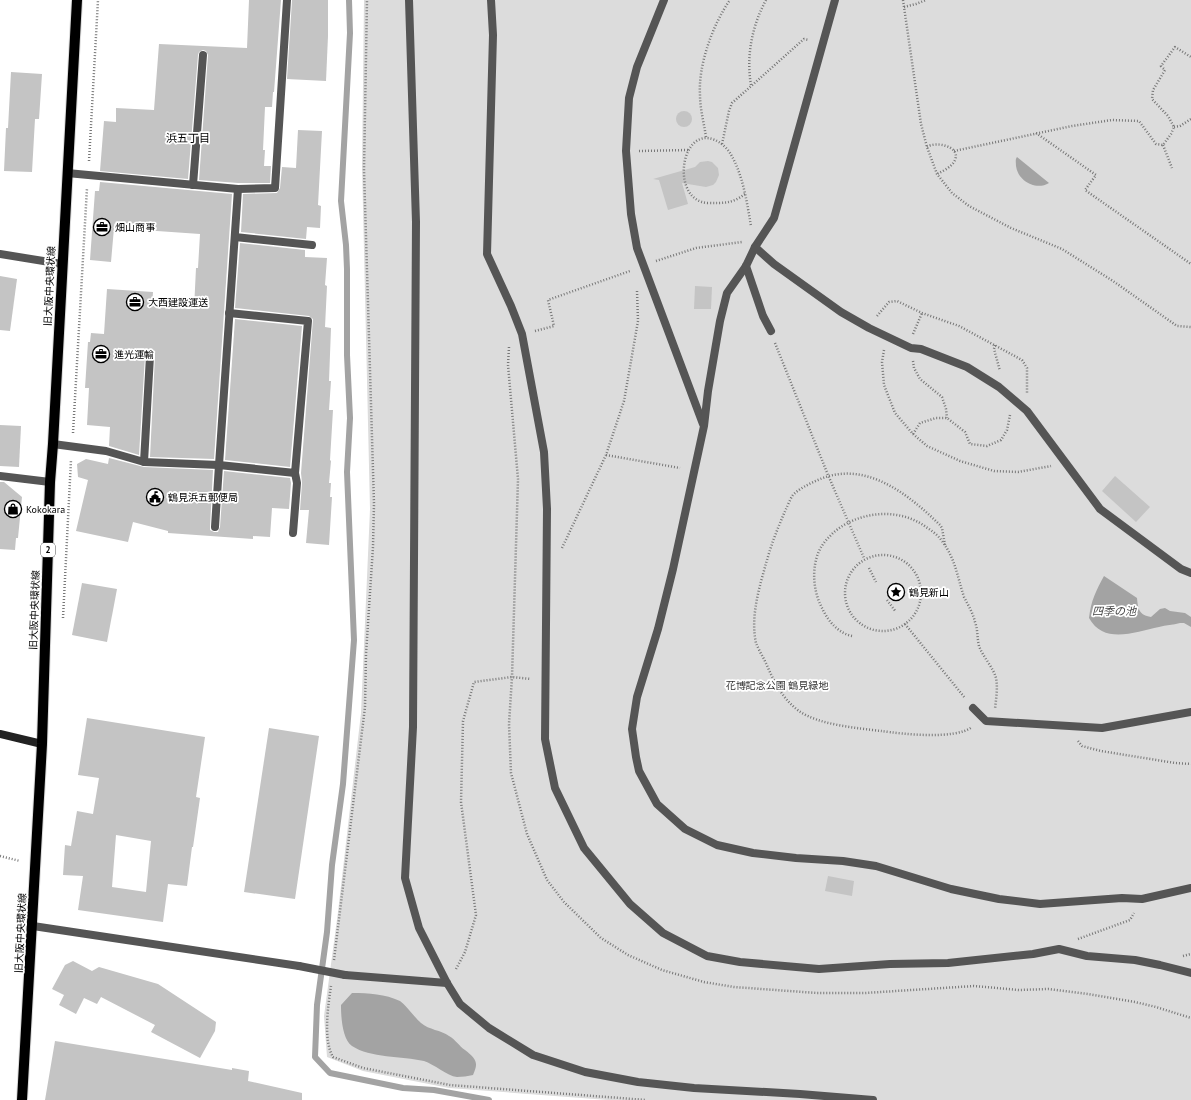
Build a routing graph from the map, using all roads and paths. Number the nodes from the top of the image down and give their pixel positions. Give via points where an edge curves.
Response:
1 (77, 0) edge
2 (98, 0) edge
3 (288, 0) edge
4 (367, 0) edge
5 (410, 0) edge
6 (491, 0) edge
7 (664, 0) edge
8 (730, 0) edge
9 (766, 0) edge
10 (835, 0) edge
11 (903, 0) edge
12 (926, 0) edge
13 (904, 7) junction
14 (823, 44) junction
15 (203, 55) dead end
16 (1191, 57) edge
17 (751, 86) junction
18 (1191, 119) edge
19 (1174, 127) junction
20 (1035, 133) junction
21 (706, 137) junction
22 (722, 144) junction
23 (1163, 145) junction
24 (927, 147) junction
25 (688, 150) junction
26 (626, 151) junction
27 (954, 151) junction
28 (1172, 168) dead end
29 (67, 173) junction
30 (937, 174) junction
31 (88, 175) junction
32 (193, 185) junction
33 (238, 189) junction
34 (745, 194) junction
35 (235, 237) junction
36 (312, 246) dead end
37 (755, 247) junction
38 (0, 254) edge
39 (62, 264) junction
40 (1191, 264) edge
41 (643, 266) junction
42 (746, 266) junction
43 (229, 313) junction
44 (922, 313) junction
45 (1191, 327) edge
46 (869, 328) junction
47 (771, 331) joint
48 (522, 334) junction
49 (886, 337) junction
50 (509, 343) dead end
51 (995, 345) junction
52 (911, 348) junction
53 (150, 356) dead end
54 (999, 387) junction
55 (1013, 400) junction
56 (1027, 411) junction
57 (947, 418) junction
58 (704, 426) junction
59 (913, 434) junction
60 (53, 444) junction
61 (72, 446) junction
62 (606, 455) junction
63 (1064, 461) junction
64 (144, 462) junction
65 (220, 465) junction
66 (694, 471) junction
67 (295, 473) junction
68 (828, 475) junction
69 (0, 476) edge
70 (50, 482) junction
71 (849, 522) junction
72 (215, 527) dead end
73 (293, 533) dead end
74 (945, 545) junction
75 (560, 552) dead end
76 (864, 558) junction
77 (869, 568) dead end
78 (1191, 573) edge
79 (876, 582) dead end
80 (887, 600) dead end
81 (896, 612) dead end
82 (63, 620) dead end
83 (905, 624) junction
84 (852, 636) dead end
85 (512, 677) junction
86 (545, 681) junction
87 (973, 708) joint
88 (1191, 712) edge
89 (983, 718) junction
90 (994, 721) junction
91 (1065, 726) junction
92 (0, 734) edge
93 (42, 744) junction
94 (1191, 764) edge
95 (0, 856) edge
96 (23, 862) dead end
97 (1191, 888) edge
98 (1130, 920) dead end
99 (33, 926) junction
100 (1059, 949) junction
101 (334, 966) dead end
102 (1191, 973) edge
103 (332, 981) dead end
104 (447, 983) junction
105 (1191, 1018) edge
106 (22, 1100) edge
107 (646, 1100) edge
108 (873, 1100) edge

1 - 29 main road, 旧大阪中央環状線 / 2
2 - 31 path
3 - 33 street via 276,188
4 - 101 path via 364,170 374,504 373,547 365,707
5 - 104 street via 416,254 413,726 405,878 418,928
6 - 48 street via 493,35 487,254
7 - 26 street via 646,40 632,82
8 - 21 path via 716,25 700,76 700,103
9 - 17 path via 752,40 749,63
10 - 14 street
11 - 13 path
12 - 13 path
13 - 24 path via 921,124
14 - 17 path via 804,39
14 - 37 street via 774,218
15 - 32 street
16 - 19 path via 1175,47 1161,66 1165,70 1153,90 1152,99 1168,116
17 - 22 path via 732,103
18 - 19 path
19 - 23 path
20 - 23 path via 1112,120 1134,120 1139,121 1156,144
20 - 27 path
20 - 40 path via 1096,175 1085,190
21 - 22 path
21 - 25 path via 694,143
22 - 34 path via 730,152
23 - 28 path
24 - 27 path via 938,144 950,147
24 - 30 path
25 - 26 path
25 - 34 path via 684,174 687,190 693,196 705,202 728,203
26 - 41 street via 633,227
27 - 30 path via 954,162
29 - 31 street
29 - 39 main road, 旧大阪中央環状線 / 2
30 - 45 path via 952,193 969,206 1062,249 1177,326
31 - 32 street
31 - 61 path
32 - 33 street
33 - 35 street
34 - 37 path
35 - 36 street
35 - 43 street
37 - 41 path via 747,241 696,248
37 - 42 street
37 - 46 street via 835,308
38 - 39 street
39 - 60 main road, 旧大阪中央環状線 / 2
41 - 48 path via 548,300 554,326
41 - 58 street
41 - 62 path via 636,284 638,321 624,401
42 - 47 street via 762,316
42 - 58 street via 727,293 720,321
43 - 65 street
43 - 67 street via 308,321
44 - 46 path via 897,301 889,302
44 - 51 path via 959,326
44 - 52 path via 912,337
46 - 49 street
47 - 68 path
48 - 86 street via 544,452 547,483
49 - 52 street
49 - 59 path via 882,362 884,385 894,413
50 - 85 path via 508,365 518,479
51 - 54 path via 1001,378
51 - 56 path via 1022,360 1027,368
52 - 54 street via 967,367
52 - 57 path via 914,368 920,379 942,397
53 - 64 street
54 - 55 street
55 - 56 street
55 - 57 path via 1007,430 1001,440 986,446 970,444 965,432
56 - 63 street
57 - 59 path via 936,418 920,423
58 - 66 street
59 - 63 path via 927,446 953,458 994,471 1018,472
60 - 61 street
60 - 70 main road, 旧大阪中央環状線 / 2
61 - 64 street via 106,451
61 - 82 path
62 - 66 path
62 - 75 path
63 - 78 street via 1100,509 1181,569
64 - 65 street
65 - 67 street
65 - 72 street
66 - 97 street via 672,576 637,697 632,728 639,771 657,804 685,829 717,845 752,853 876,866 951,889 999,900 1040,904 1142,899
67 - 73 street via 297,483
68 - 71 path
68 - 74 path via 865,475 896,489 940,525
68 - 89 path via 806,485 792,496 771,544 762,579 756,604 756,644 776,685 800,711 814,718 855,728 926,735 951,734 966,732
69 - 70 street
70 - 93 main road, 旧大阪中央環状線 / 2
71 - 74 path via 876,514 901,516 923,525
71 - 76 path
71 - 84 path via 827,539 820,549 816,561 815,587 825,614 835,627
74 - 90 path via 951,553 975,622 979,646 996,679
76 - 83 path via 878,555 900,558 914,569 920,583 919,608
76 - 83 path via 852,568 845,584 844,594 848,610 857,621 868,628 882,631 896,629
77 - 79 path
80 - 81 path
83 - 87 path
85 - 86 path
85 - 104 path via 474,682 463,721 461,802 476,915 465,952
85 - 105 path via 509,724 511,773 527,834 547,880 564,902 601,938 628,955 662,970 704,982 734,987 817,993 865,993 974,986 1019,990 1048,989 1135,1002
86 - 100 street via 545,739 556,788 584,848 636,909 663,933 707,956 740,962 819,969 948,963
87 - 89 street
88 - 91 street via 1102,728
89 - 90 street via 986,721
90 - 91 street
91 - 94 path via 1082,746
92 - 93 street
93 - 99 main road, 旧大阪中央環状線 / 2
95 - 96 path
98 - 100 path via 1078,938
99 - 104 street, bridge via 345,975
99 - 106 main road, 旧大阪中央環状線 / 2
100 - 102 street via 1087,956 1160,964
103 - 107 path via 327,1018 330,1052 333,1057 363,1068 450,1085
104 - 108 street via 460,1004 489,1028 533,1055 585,1072 638,1082 694,1088

